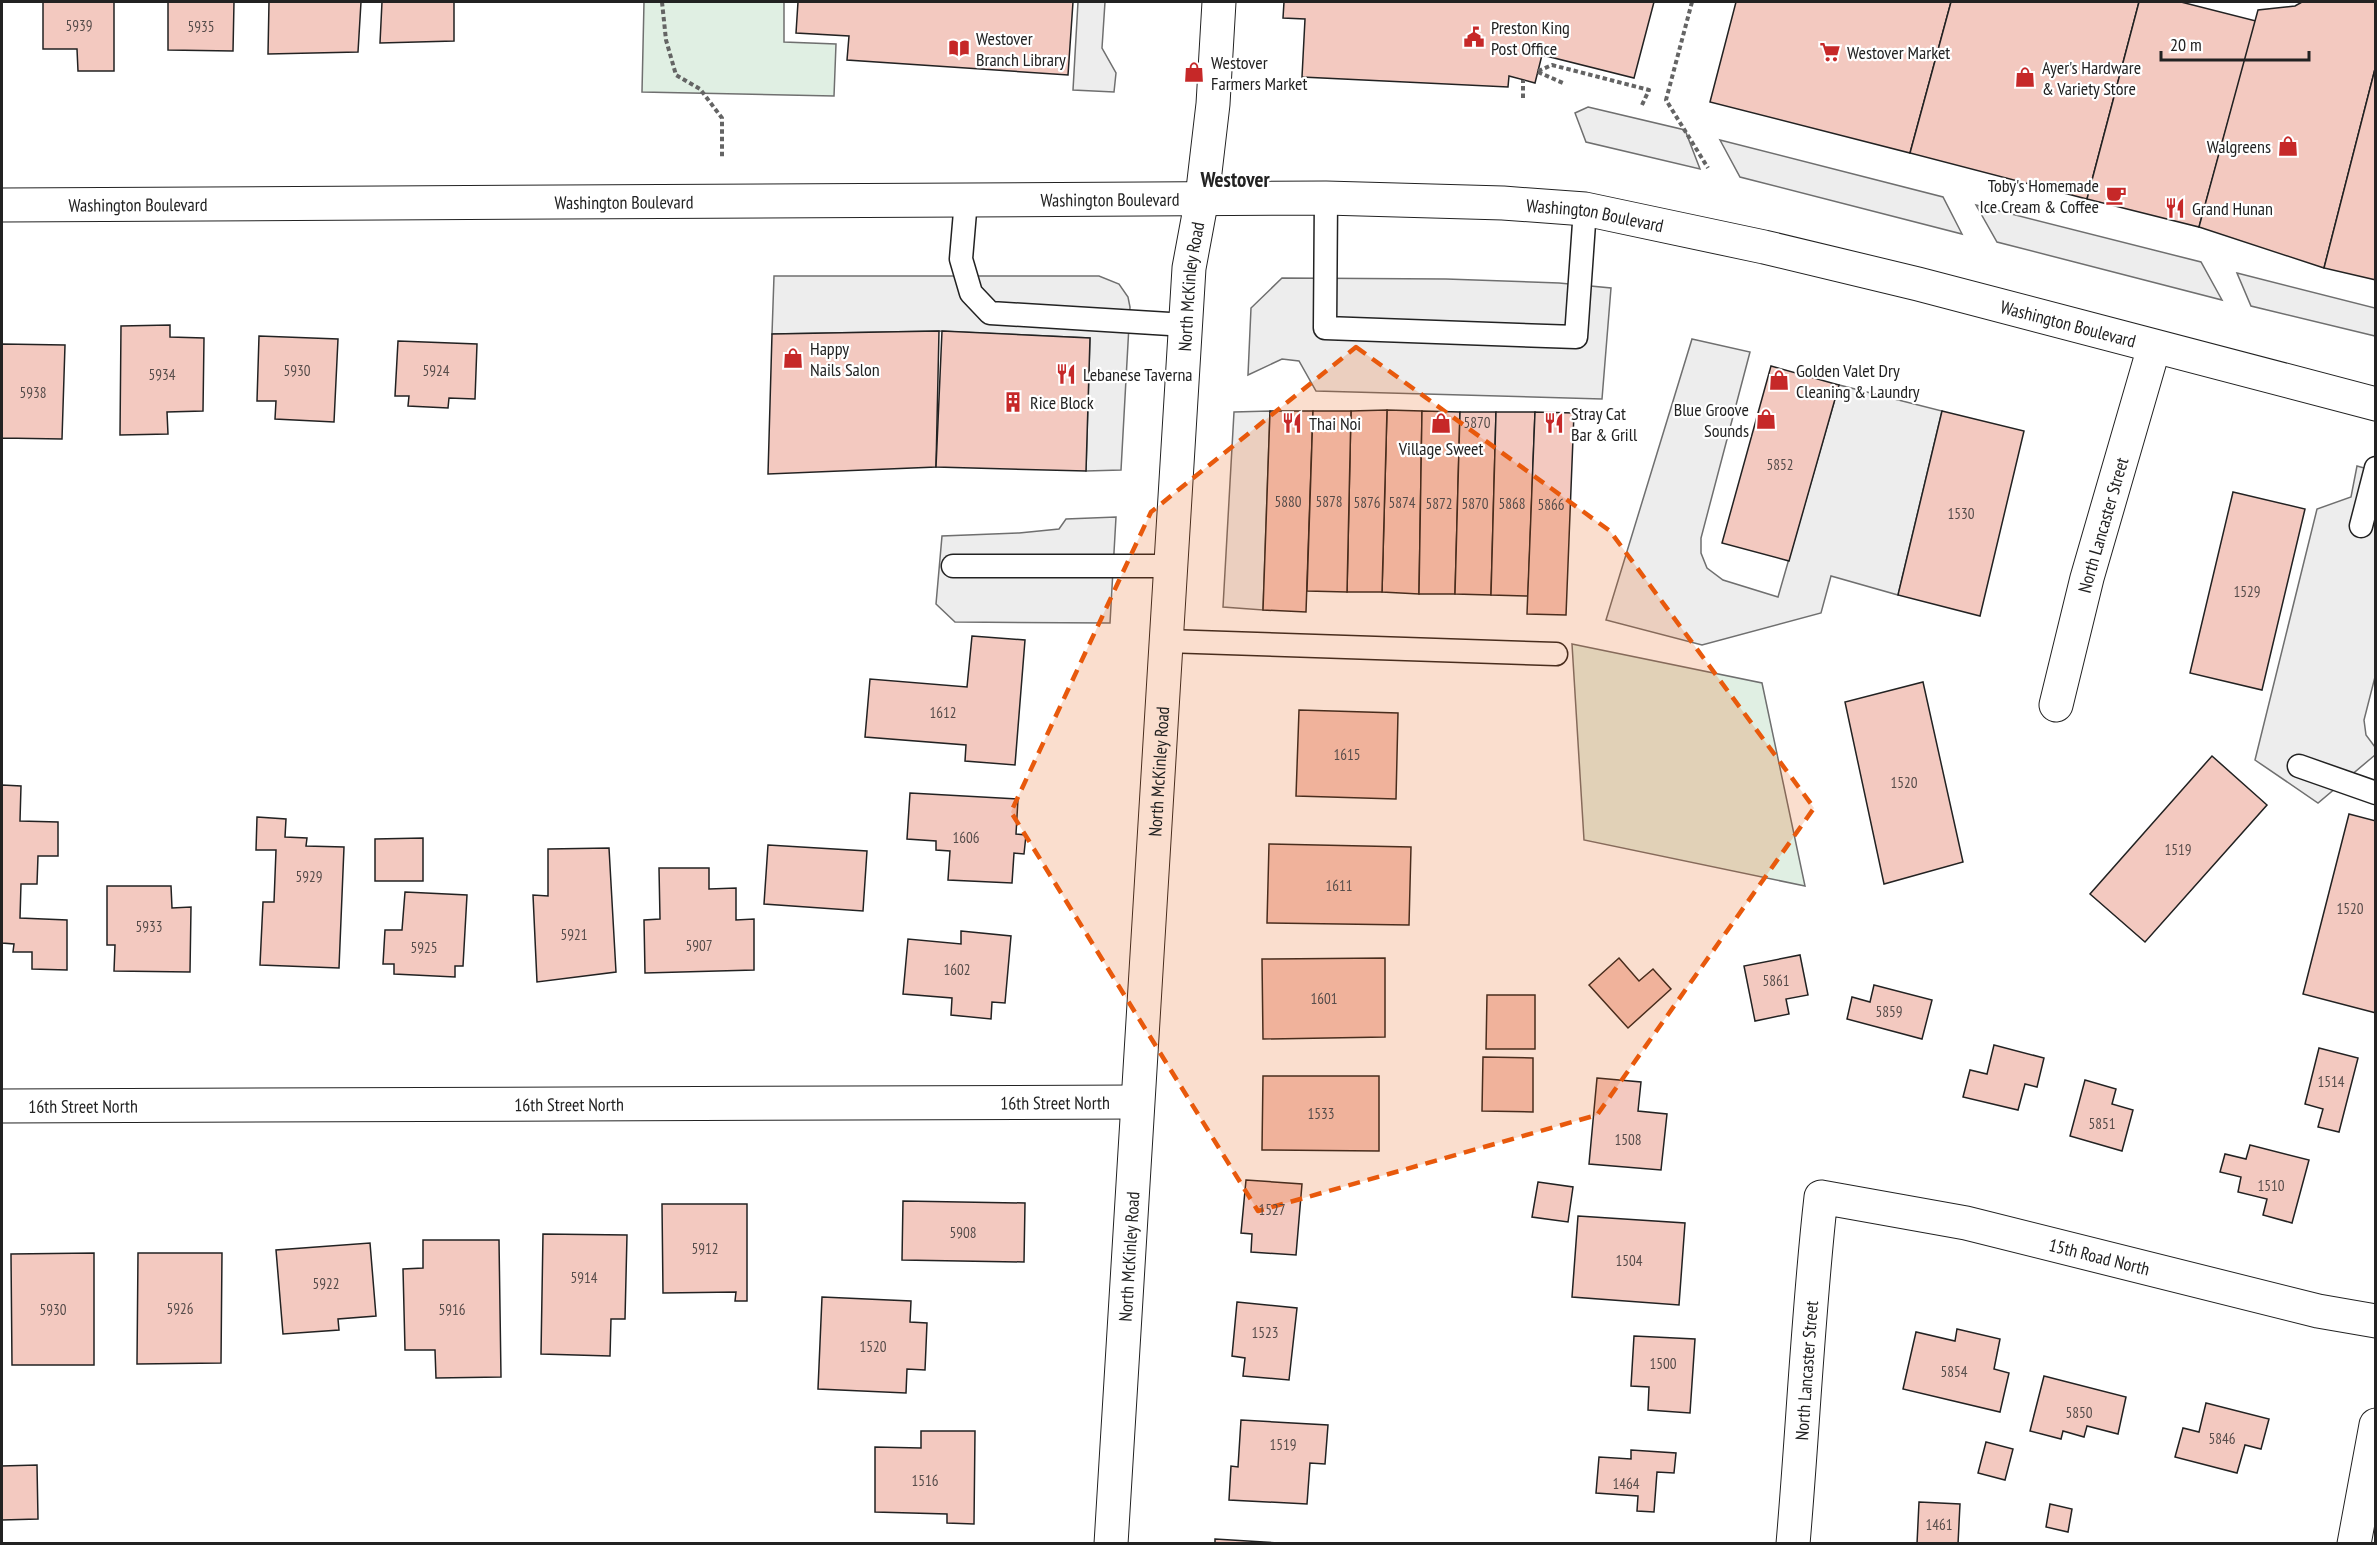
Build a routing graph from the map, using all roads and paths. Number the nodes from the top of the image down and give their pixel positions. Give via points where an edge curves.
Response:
1 (662, 2) edge
2 (1220, 2) edge
3 (1692, 2) edge
4 (1523, 80) dead end
5 (1563, 83) dead end
6 (1523, 98) dead end
7 (1642, 105) dead end
8 (1708, 168) dead end
9 (1202, 198) junction
10 (1326, 198) junction
11 (966, 200) junction
12 (722, 202) junction
13 (2, 205) edge
14 (1585, 208) junction
15 (1186, 325) junction
16 (2154, 347) junction
17 (2376, 404) edge
18 (2376, 468) edge
19 (2361, 526) dead end
20 (953, 566) dead end
21 (1170, 566) junction
22 (1166, 641) junction
23 (1556, 654) dead end
24 (2056, 705) dead end
25 (2299, 766) dead end
26 (2376, 793) edge
27 (1137, 1102) junction
28 (2, 1106) edge
29 (1821, 1197) joint
30 (2376, 1321) edge
31 (2376, 1425) edge
32 (1111, 1544) edge
33 (1793, 1544) edge
34 (2354, 1544) edge

1 - 12 path via 676,75 700,89 722,118
2 - 9 street, North McKinley Road
3 - 8 path via 1666,100
4 - 6 path
5 - 7 path via 1538,71 1552,65 1648,90
9 - 10 street, Washington Boulevard
9 - 11 street, Washington Boulevard
9 - 15 street, North McKinley Road via 1189,267
10 - 14 street, Washington Boulevard
10 - 14 lane via 1324,328 1576,338
11 - 12 street, Washington Boulevard
11 - 15 lane via 961,259 971,293 990,313
12 - 13 street, Washington Boulevard
14 - 16 street, Washington Boulevard via 1896,279
15 - 21 street, North McKinley Road
16 - 17 street, Washington Boulevard
16 - 24 street, North Lancaster Street via 2087,578
18 - 19 lane
20 - 21 lane
21 - 22 street, North McKinley Road
22 - 23 lane
22 - 27 street, North McKinley Road
25 - 26 lane
27 - 28 street, 16th Street North
27 - 32 street, North McKinley Road
29 - 30 street, 15th Road North via 1966,1223 2318,1311
29 - 33 street, North Lancaster Street
31 - 34 street

